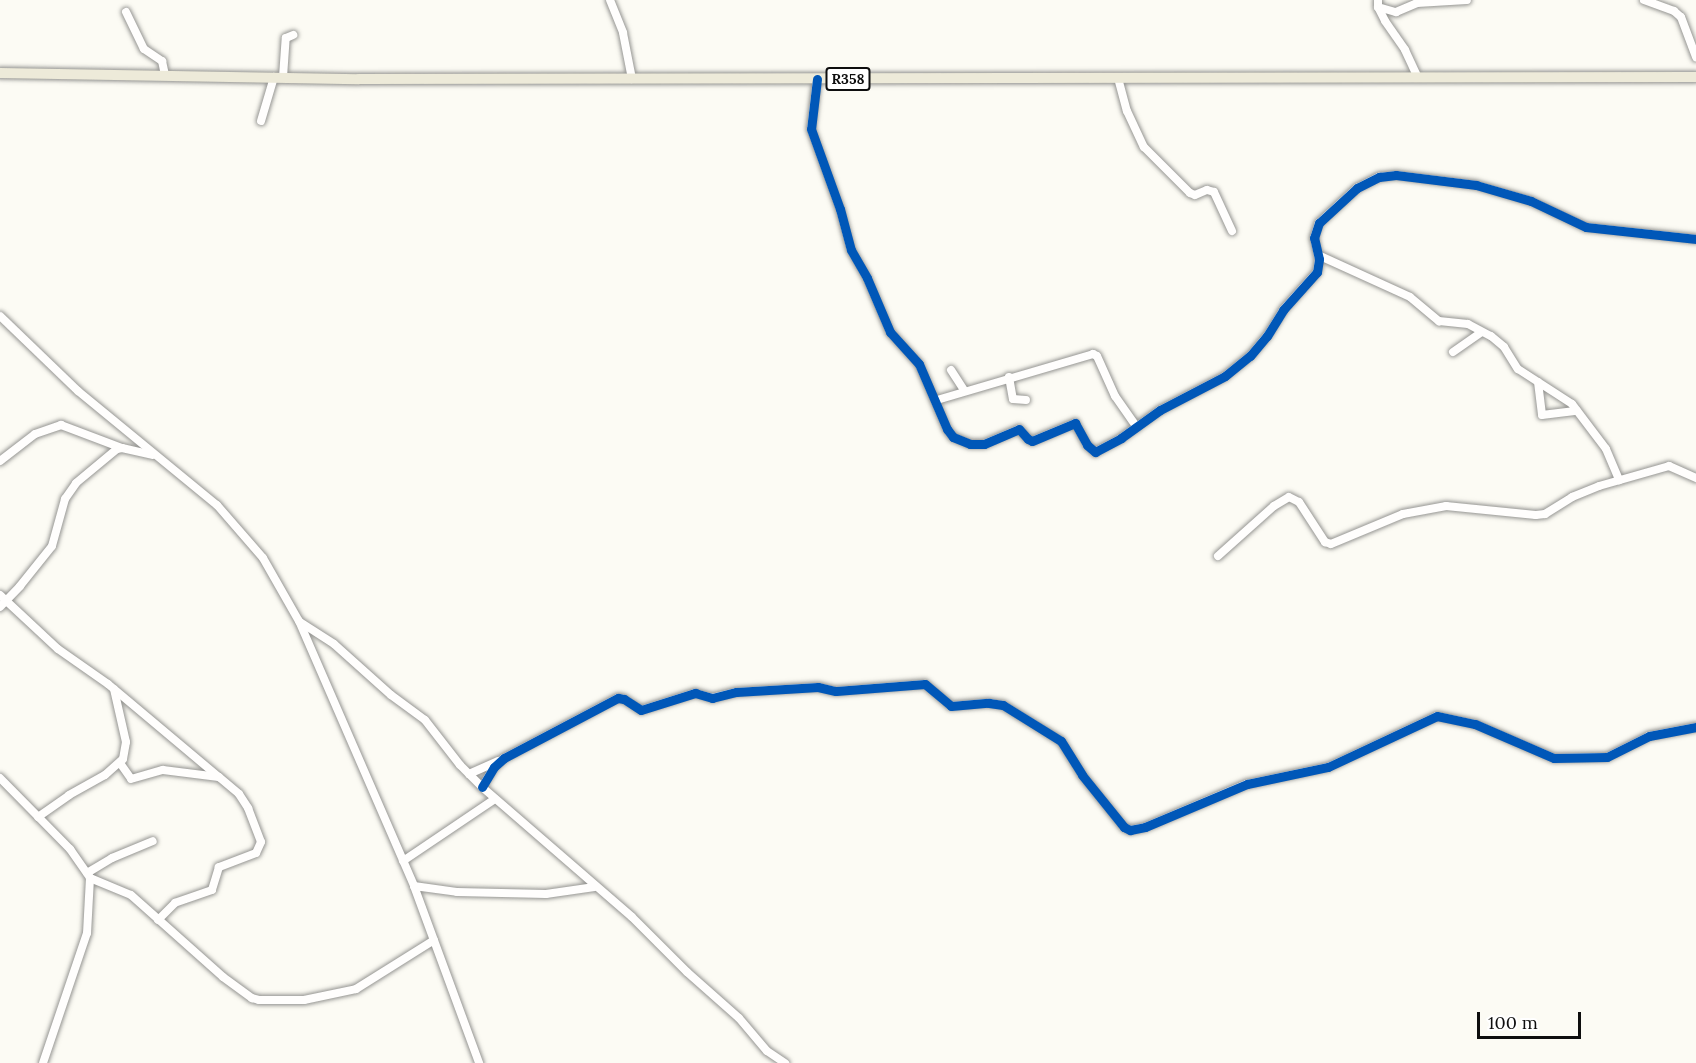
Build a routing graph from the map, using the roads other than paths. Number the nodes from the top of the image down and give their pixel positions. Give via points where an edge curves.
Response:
1 (610, 0) edge
2 (1467, 0) edge
3 (1644, 0) edge
4 (1378, 4) edge
5 (126, 12) dead end
6 (294, 35) dead end
7 (1696, 57) edge
8 (0, 73) edge
9 (165, 75) junction
10 (1417, 76) junction
11 (279, 77) junction
12 (1696, 77) edge
13 (1118, 78) junction
14 (632, 79) junction
15 (817, 79) junction
16 (261, 121) dead end
17 (1232, 231) dead end
18 (1696, 239) edge
19 (1318, 255) junction
20 (0, 316) edge
21 (1482, 332) junction
22 (1454, 352) dead end
23 (951, 370) dead end
24 (1009, 377) junction
25 (1538, 382) junction
26 (964, 390) junction
27 (937, 400) junction
28 (1026, 400) dead end
29 (1577, 411) junction
30 (1137, 427) junction
31 (122, 448) junction
32 (155, 456) junction
33 (0, 461) edge
34 (1696, 478) edge
35 (1619, 480) junction
36 (1218, 556) dead end
37 (2, 601) edge
38 (299, 621) junction
39 (114, 689) junction
40 (1696, 728) edge
41 (500, 761) junction
42 (120, 763) junction
43 (469, 774) junction
44 (219, 777) junction
45 (0, 778) edge
46 (482, 787) junction
47 (495, 799) junction
48 (38, 817) junction
49 (153, 841) dead end
50 (403, 861) junction
51 (89, 875) junction
52 (414, 886) junction
53 (594, 887) junction
54 (158, 920) junction
55 (434, 940) junction
56 (43, 1063) edge
57 (479, 1063) edge
58 (785, 1063) edge

1 - 14 street via 624,37
2 - 4 street via 1417,3 1396,12
3 - 7 street via 1681,16
4 - 10 street
5 - 9 street via 144,50 162,61
6 - 11 street via 286,38
8 - 9 main road, R358
9 - 11 main road, R358
10 - 12 main road, R358
10 - 13 main road, R358
11 - 14 main road, R358
11 - 16 street
13 - 15 main road, R358
13 - 17 street via 1127,111 1144,147 1190,193 1214,192
14 - 15 main road, R358
15 - 27 street via 810,129 851,250 887,327 913,354
18 - 19 street via 1586,227 1518,196 1468,183 1396,175 1362,184 1320,221 1314,233
19 - 21 street via 1410,297 1439,321 1467,324
19 - 30 street via 1317,272 1250,356 1225,376 1160,410
20 - 32 street via 78,391
21 - 22 street
21 - 25 street via 1504,347 1518,369
23 - 26 street
24 - 26 street
24 - 28 street via 1013,399
24 - 30 street via 1096,354 1112,390
25 - 29 street via 1569,400
25 - 29 street via 1542,416
26 - 27 street
27 - 30 street via 952,436 976,445 1017,429 1032,441 1075,423 1087,446 1095,452
29 - 35 street via 1606,449
31 - 32 street
31 - 33 street via 61,425 35,434
31 - 37 street via 92,467 70,489 52,546
32 - 38 street via 201,491 246,535
34 - 35 street via 1671,466
35 - 36 street via 1572,497 1542,514 1446,506 1403,514 1331,544 1325,542 1299,502 1288,497
37 - 39 street via 58,649
38 - 43 street via 334,644 391,696 425,720
38 - 50 street
39 - 42 street via 126,742
39 - 44 street
40 - 41 street via 1648,736 1607,757 1554,758 1475,724 1437,716 1328,767 1247,783 1130,830 1082,775 1059,739 1003,705 951,706 925,684 836,691 818,687 736,692 713,698 695,693 641,710 618,698
41 - 43 street
41 - 46 street
42 - 44 street via 132,780 163,770
42 - 48 street
43 - 46 street
44 - 54 street via 248,808 258,830 260,847 251,856 219,867 212,890 175,903
45 - 48 street
46 - 47 street
47 - 50 street
47 - 53 street
48 - 51 street
49 - 51 street via 112,858
50 - 52 street
51 - 54 street via 131,895
51 - 56 street via 87,933
52 - 53 street via 457,892 546,894
52 - 55 street
53 - 58 street via 632,917 739,1018 767,1051
54 - 55 street via 238,989 252,998 269,1000 312,998 356,989
55 - 57 street

